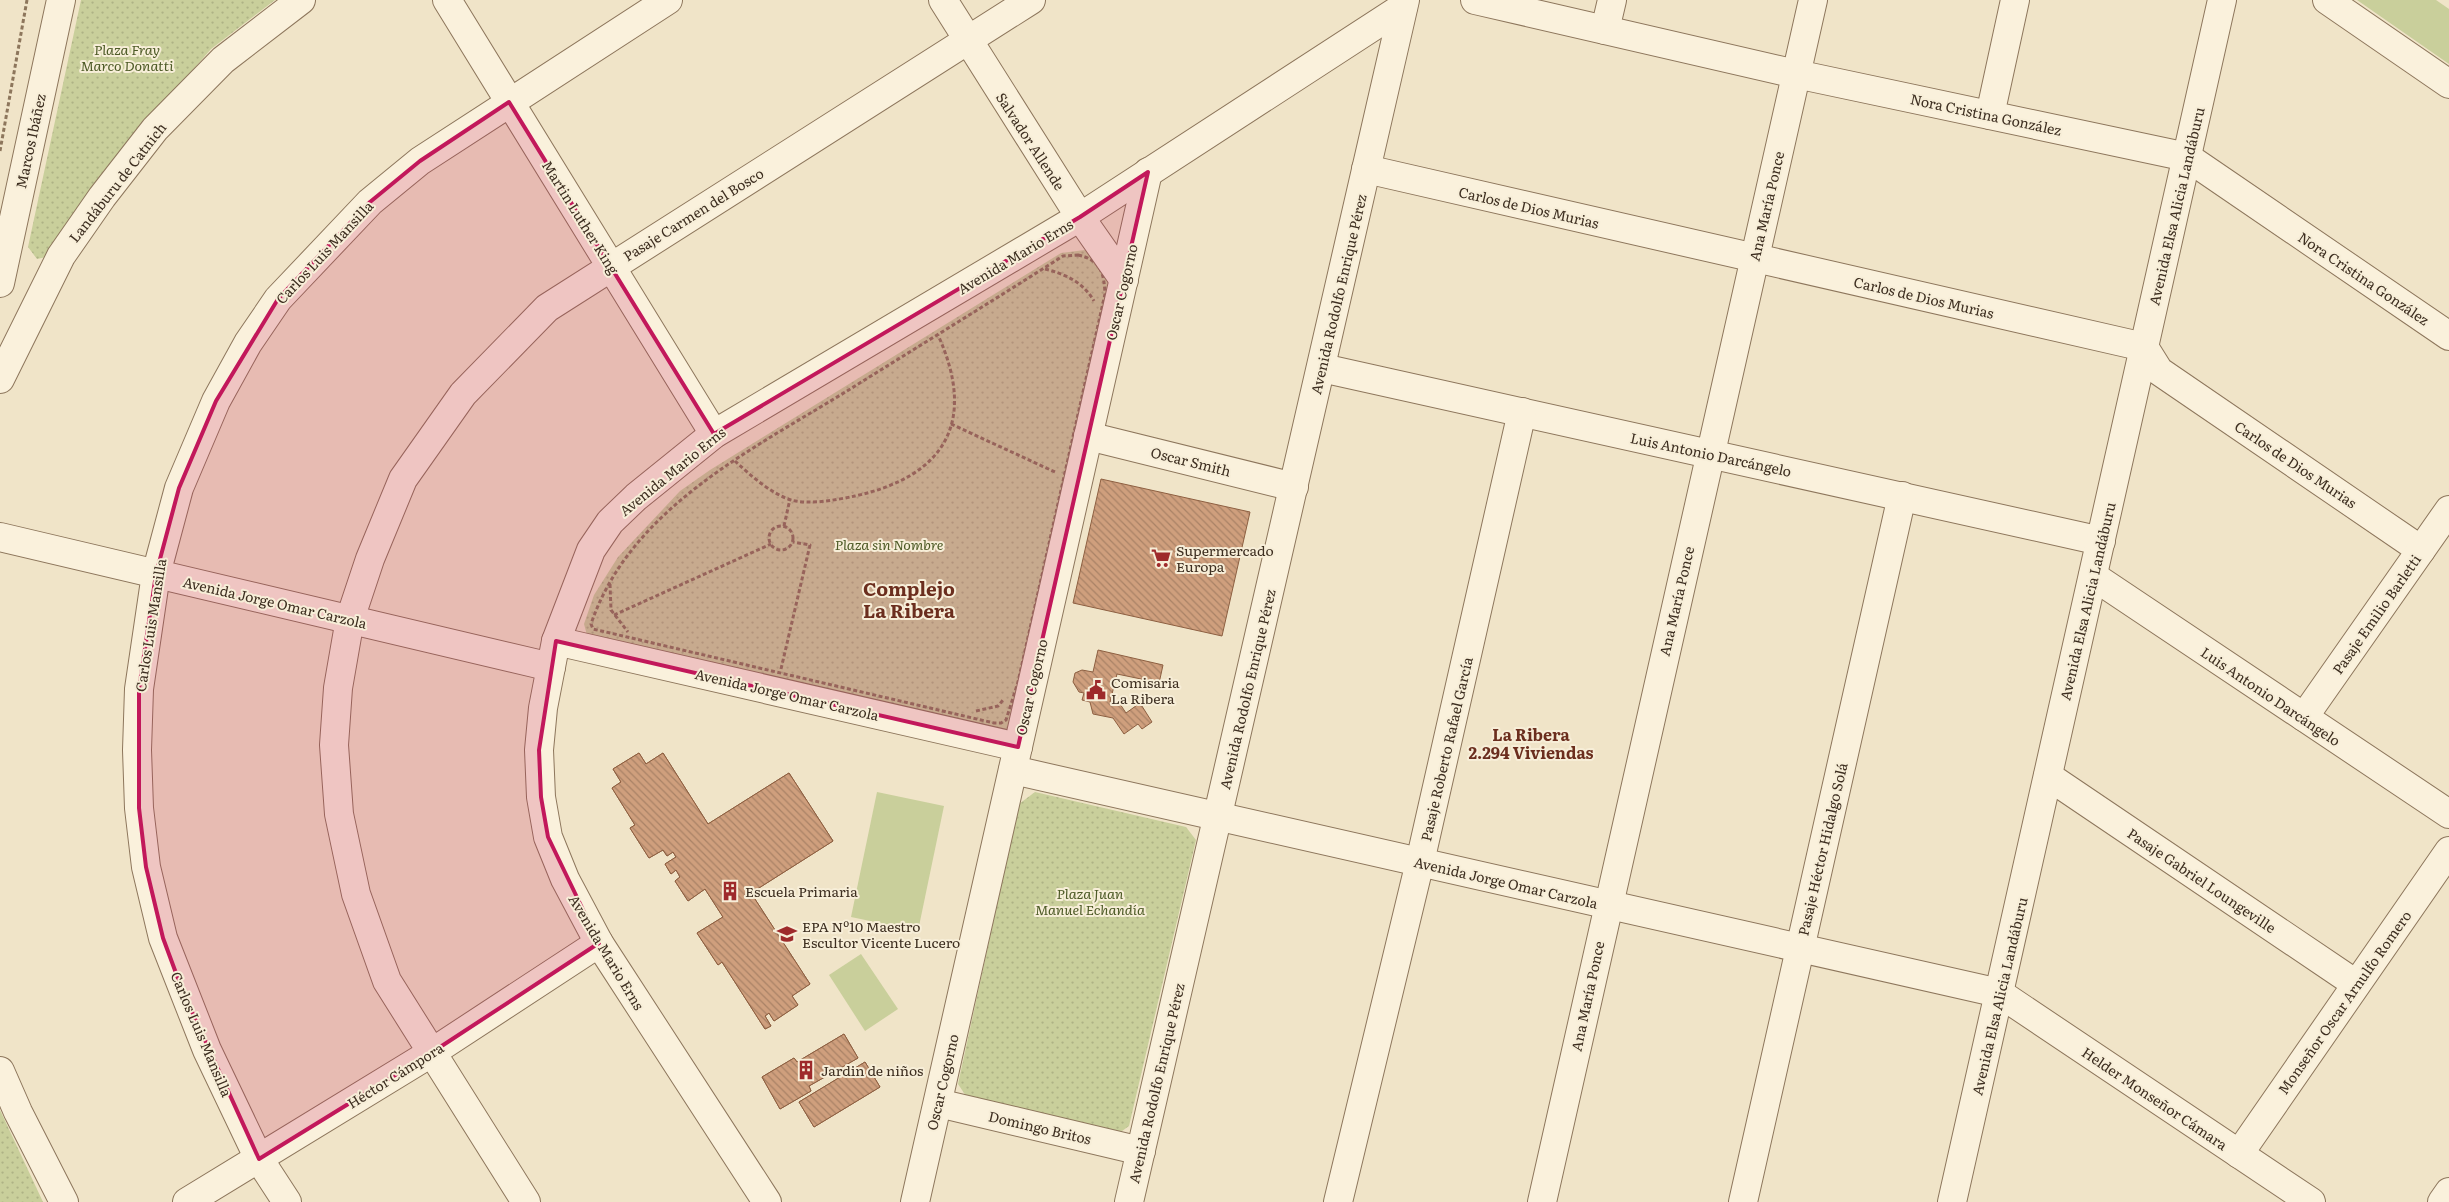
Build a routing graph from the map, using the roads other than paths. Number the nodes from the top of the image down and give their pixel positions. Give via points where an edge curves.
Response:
1 (61, 0) edge
2 (301, 0) edge
3 (447, 0) edge
4 (668, 0) edge
5 (943, 0) edge
6 (1031, 0) edge
7 (1475, 0) edge
8 (1612, 0) edge
9 (1813, 0) edge
10 (2015, 0) edge
11 (2222, 0) edge
12 (2327, 0) edge
13 (1404, 3) edge
14 (1605, 30) junction
15 (967, 40) junction
16 (1796, 74) junction
17 (2449, 84) edge
18 (509, 102) junction
19 (1990, 115) junction
20 (2187, 156) junction
21 (1366, 169) junction
22 (1148, 172) junction
23 (1080, 217) junction
24 (1754, 259) junction
25 (611, 266) junction
26 (1124, 280) junction
27 (0, 283) edge
28 (2449, 336) edge
29 (2144, 346) junction
30 (1322, 368) junction
31 (0, 379) edge
32 (1522, 412) junction
33 (714, 434) junction
34 (1088, 436) junction
35 (1710, 454) junction
36 (1294, 487) junction
37 (1902, 496) junction
38 (2449, 510) edge
39 (0, 537) edge
40 (2101, 541) junction
41 (2421, 550) junction
42 (156, 574) junction
43 (2093, 576) junction
44 (350, 619) junction
45 (553, 654) junction
46 (2304, 718) junction
47 (1015, 758) junction
48 (2048, 776) junction
49 (2449, 814) edge
50 (1217, 816) junction
51 (2449, 851) edge
52 (1420, 862) junction
53 (1608, 905) junction
54 (599, 943) junction
55 (1800, 948) junction
56 (2356, 984) junction
57 (1999, 994) junction
58 (431, 1054) junction
59 (0, 1070) edge
60 (938, 1103) junction
61 (1141, 1150) junction
62 (2239, 1154) junction
63 (259, 1159) junction
64 (2449, 1192) edge
65 (1957, 1199) edge
66 (64, 1202) edge
67 (187, 1202) edge
68 (287, 1202) edge
69 (526, 1202) edge
70 (766, 1202) edge
71 (915, 1202) edge
72 (1129, 1202) edge
73 (1338, 1202) edge
74 (1542, 1202) edge
75 (1743, 1202) edge
76 (2312, 1202) edge
77 (2442, 1202) edge

1 - 27 street, Marcos Ibáñez
2 - 31 street, Landáburu de Catnich via 224,60 149,137 61,256
3 - 18 street, Martin Luther King
4 - 18 street, Carlos Luis Mansilla
5 - 15 street, Salvador Allende
6 - 15 street, Pasaje Carmen del Bosco
7 - 14 street, Nora Cristina González
8 - 14 street
9 - 16 street, Ana María Ponce
10 - 19 street
11 - 20 street, Avenida Elsa Alicia Landáburu
12 - 17 street
13 - 21 street, Avenida Rodolfo Enrique Pérez
13 - 22 street, Avenida Mario Erns
14 - 16 street, Nora Cristina González
15 - 23 street, Salvador Allende
15 - 25 street, Pasaje Carmen del Bosco
16 - 19 street, Nora Cristina González
16 - 24 street, Ana María Ponce
18 - 25 street, Martin Luther King
18 - 42 street, Carlos Luis Mansilla via 420,161 370,202 278,299 248,343 216,401 179,488
19 - 20 street, Nora Cristina González
20 - 28 street, Nora Cristina González
20 - 29 street, Avenida Elsa Alicia Landáburu
21 - 24 street, Carlos de Dios Murias
21 - 30 street, Avenida Rodolfo Enrique Pérez
22 - 23 street, Avenida Mario Erns
22 - 26 street, Oscar Cogorno
23 - 26 street, Salvador Allende
23 - 33 street, Avenida Mario Erns
24 - 29 street, Carlos de Dios Murias
24 - 35 street, Ana María Ponce
25 - 33 street, Martin Luther King
25 - 44 street, Pasaje Carmen del Bosco via 548,308 462,394 402,479
26 - 34 street, Oscar Cogorno
29 - 40 street, Avenida Elsa Alicia Landáburu
29 - 41 street, Carlos de Dios Murias via 2159,371
30 - 32 street, Luis Antonio Darcángelo
30 - 36 street, Avenida Rodolfo Enrique Pérez
32 - 35 street, Luis Antonio Darcángelo
32 - 52 street, Pasaje Roberto Rafael García
33 - 45 street, Avenida Mario Erns via 610,522 591,550
34 - 36 street, Oscar Smith
34 - 47 street, Oscar Cogorno
35 - 37 street, Luis Antonio Darcángelo
35 - 53 street, Ana María Ponce
36 - 50 street, Avenida Rodolfo Enrique Pérez
37 - 40 street, Luis Antonio Darcángelo
37 - 55 street, Pasaje Héctor Hidalgo Solá
38 - 41 street, Pasaje Emilio Barletti
39 - 42 street, Avenida Jorge Omar Carzola
40 - 43 street, Avenida Elsa Alicia Landáburu
41 - 46 street, Pasaje Emilio Barletti
42 - 44 street, Avenida Jorge Omar Carzola
42 - 63 street, Carlos Luis Mansilla via 139,689 139,808 146,867 164,938 183,992
43 - 46 street, Luis Antonio Darcángelo
43 - 48 street, Avenida Elsa Alicia Landáburu
44 - 45 street, Avenida Jorge Omar Carzola
44 - 58 street, Pasaje Carmen del Bosco via 338,688 334,744 338,814 356,894 387,981
45 - 47 street, Avenida Jorge Omar Carzola
45 - 54 street, Avenida Mario Erns via 539,750 542,805 548,838 564,879
46 - 49 street, Luis Antonio Darcángelo
47 - 50 street, Avenida Jorge Omar Carzola
47 - 60 street, Oscar Cogorno
48 - 56 street, Pasaje Gabriel Loungeville
48 - 57 street, Avenida Elsa Alicia Landáburu
50 - 52 street, Avenida Jorge Omar Carzola
50 - 61 street, Avenida Rodolfo Enrique Pérez
51 - 56 street, Monseñor Oscar Arnulfo Romero
52 - 53 street, Avenida Jorge Omar Carzola
52 - 73 street, Pasaje Roberto Rafael García
53 - 55 street, Avenida Jorge Omar Carzola
53 - 74 street, Ana María Ponce
54 - 58 street, Héctor Cámpora
54 - 70 street, Avenida Mario Erns
55 - 57 street, Avenida Jorge Omar Carzola
55 - 75 street, Pasaje Héctor Hidalgo Solá
56 - 62 street, Monseñor Oscar Arnulfo Romero
57 - 62 street, Helder Monseñor Cámara
57 - 65 street, Avenida Elsa Alicia Landáburu
58 - 63 street, Héctor Cámpora
58 - 69 street, Pasaje Carmen del Bosco
59 - 66 street
60 - 61 street, Domingo Britos
60 - 71 street, Oscar Cogorno
61 - 72 street, Avenida Rodolfo Enrique Pérez
62 - 76 street, Helder Monseñor Cámara
63 - 67 street, Héctor Cámpora
63 - 68 street, Carlos Luis Mansilla
64 - 77 street

